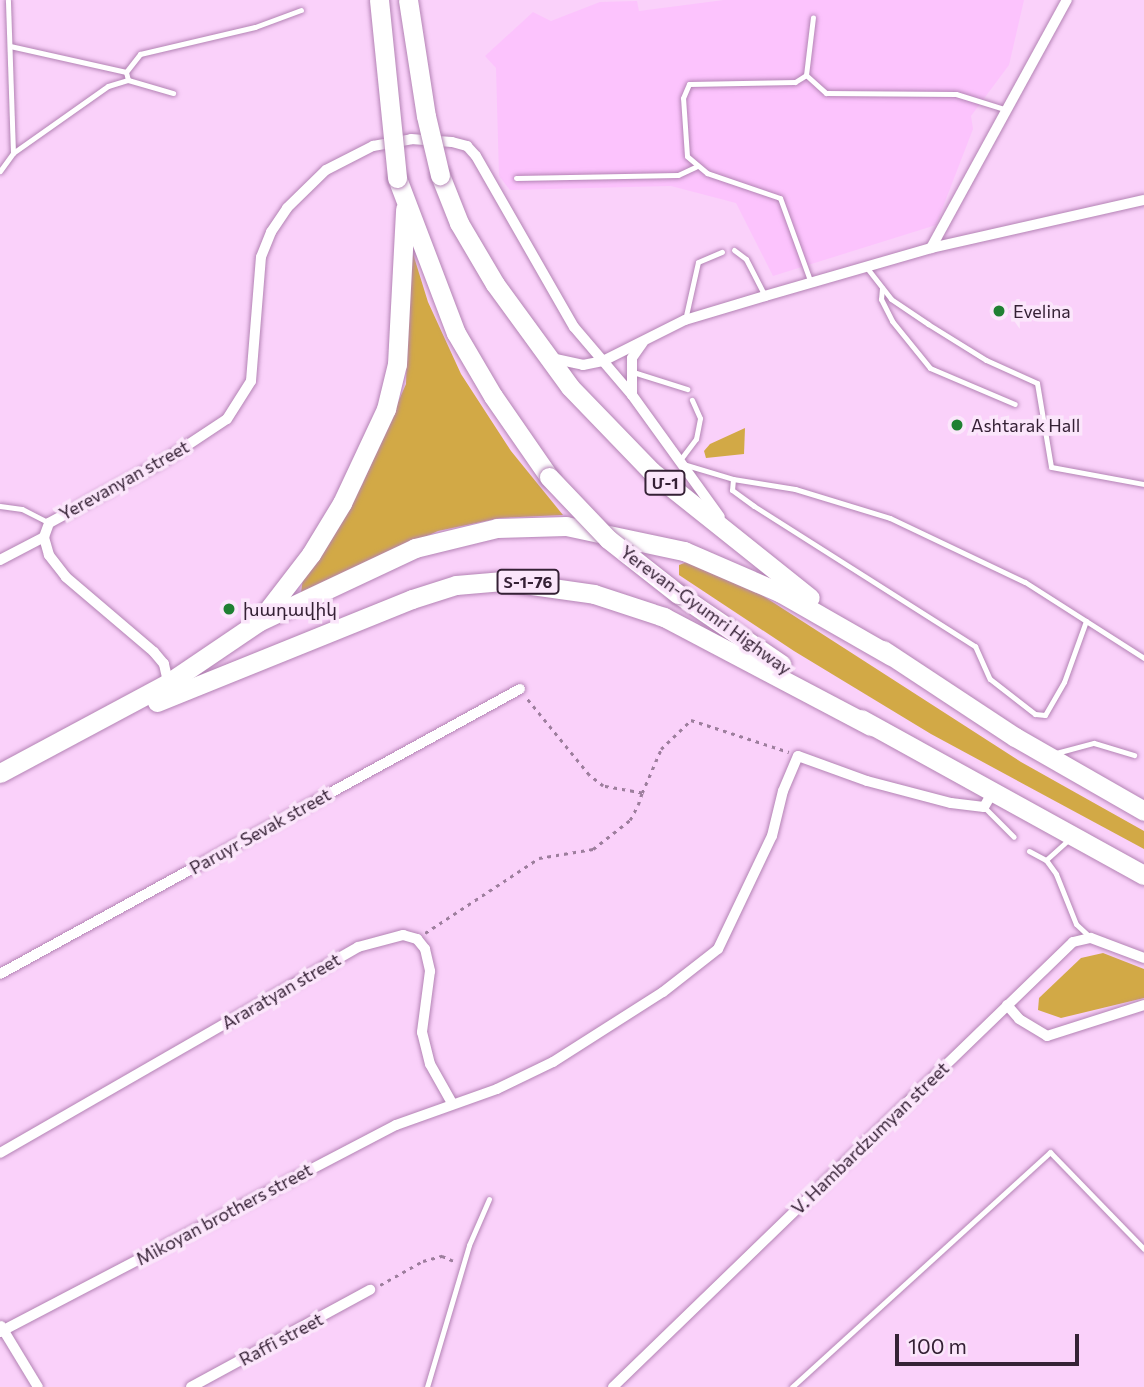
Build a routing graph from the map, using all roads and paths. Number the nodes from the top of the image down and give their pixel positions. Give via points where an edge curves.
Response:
1 (8, 0) edge
2 (379, 0) edge
3 (408, 0) edge
4 (1067, 0) edge
5 (301, 10) dead end
6 (813, 17) dead end
7 (10, 46) junction
8 (126, 72) junction
9 (806, 75) junction
10 (128, 80) junction
11 (173, 93) dead end
12 (1004, 109) junction
13 (13, 153) junction
14 (695, 167) junction
15 (0, 171) edge
16 (516, 178) dead end
17 (1144, 200) edge
18 (405, 209) junction
19 (931, 248) junction
20 (734, 250) dead end
21 (722, 251) dead end
22 (867, 268) junction
23 (810, 283) junction
24 (882, 288) junction
25 (765, 296) junction
26 (685, 320) junction
27 (643, 341) junction
28 (545, 355) junction
29 (603, 361) junction
30 (630, 372) junction
31 (687, 389) dead end
32 (632, 395) junction
33 (692, 400) dead end
34 (1016, 404) dead end
35 (677, 462) junction
36 (733, 479) junction
37 (1144, 484) edge
38 (0, 506) edge
39 (49, 523) junction
40 (44, 537) junction
41 (751, 554) junction
42 (0, 560) edge
43 (1086, 621) junction
44 (258, 622) junction
45 (891, 656) junction
46 (1144, 658) edge
47 (170, 688) junction
48 (520, 689) joint
49 (871, 726) junction
50 (1134, 755) dead end
51 (798, 756) junction
52 (1047, 756) junction
53 (0, 773) edge
54 (0, 786) edge
55 (642, 793) junction
56 (988, 800) junction
57 (1144, 811) edge
58 (1073, 835) junction
59 (1014, 837) dead end
60 (1029, 851) dead end
61 (1046, 860) junction
62 (1143, 875) edge
63 (1091, 938) junction
64 (417, 939) junction
65 (1144, 958) edge
66 (0, 974) edge
67 (1007, 1005) junction
68 (1144, 1005) edge
69 (452, 1103) junction
70 (0, 1153) edge
71 (489, 1199) dead end
72 (1144, 1249) edge
73 (462, 1278) junction
74 (370, 1290) joint
75 (1, 1329) edge
76 (38, 1387) edge
77 (191, 1387) edge
78 (427, 1387) edge
79 (613, 1387) edge
80 (792, 1387) edge

1 - 7 lane
2 - 18 highway, Yerevan-Gyumri Highway, bridge via 397,178
3 - 28 highway, Մ-1, bridge via 440,175 459,223
4 - 12 street
5 - 8 lane via 255,27 140,54
6 - 9 lane
7 - 8 lane
7 - 13 lane
8 - 10 lane
9 - 12 lane via 826,93 956,94
9 - 14 lane via 794,82 689,85 683,90 684,142
10 - 11 lane
10 - 13 lane via 108,86 61,115
12 - 19 street
13 - 15 lane
14 - 16 lane via 678,175
14 - 23 lane via 780,198
17 - 19 street
18 - 44 highway via 397,364 386,409 342,503 311,554
18 - 49 highway, Yerevan-Gyumri Highway, bridge via 456,333 493,397 549,477 608,539 678,594
19 - 22 street
20 - 25 lane via 746,259
21 - 26 lane via 698,262
22 - 23 street
22 - 24 lane
23 - 25 street
24 - 34 lane via 881,299 892,321 930,368
24 - 37 lane via 891,299 974,353 1037,383 1051,467
25 - 26 street
26 - 27 street
27 - 29 street
27 - 30 street via 632,358
28 - 29 street via 583,365
28 - 41 highway, Մ-1 via 651,471
29 - 32 street, Yerevanyan street
29 - 39 street, Yerevanyan street via 574,327 467,146 411,139 373,146 326,170 287,208 271,232 261,257 251,381 227,419 165,460
30 - 31 lane
30 - 32 street
32 - 35 street, Yerevanyan street
33 - 35 lane via 700,418 696,439
35 - 36 lane
35 - 41 street, Yerevanyan street
36 - 43 lane via 796,489 890,518 1025,582
36 - 43 lane via 732,489 754,506 975,646 990,679 1035,714 1045,715
38 - 39 lane via 32,513
39 - 40 street, Yerevanyan street
40 - 42 street
40 - 47 street, Yerevanyan street via 49,555 66,578 154,652
41 - 45 highway, Մ-1
43 - 46 lane
44 - 45 highway, Տ-1-76 via 443,539 497,528 566,526 684,551 781,593
44 - 47 highway, Տ-1-76
45 - 52 highway, Մ-1
47 - 49 highway, Տ-1-76 via 436,590 479,582 530,582 594,594 664,617
47 - 53 highway, Տ-1-76
47 - 54 highway, Տ-1-76
48 - 55 path via 589,775 603,786
48 - 66 street, Paruyr Sevak street
49 - 56 highway, Yerevan-Gyumri Highway
50 - 52 lane via 1094,743
51 - 55 path via 755,737 691,720 662,749
51 - 56 street via 867,781
51 - 69 street, Mikoyan brothers street via 772,836 718,949 663,992 553,1062 497,1089
52 - 57 highway, Մ-1
55 - 64 path via 630,820 593,849 540,858
56 - 58 highway, Yerevan-Gyumri Highway
56 - 59 lane
58 - 61 lane
58 - 62 highway, Yerevan-Gyumri Highway
60 - 61 lane
61 - 63 lane via 1076,924
63 - 65 street
63 - 67 street, V. Hambardzumyan street via 1073,942
64 - 69 street via 425,949 430,971 422,1032 430,1064
64 - 70 street, Araratyan street via 403,935 358,947
67 - 68 street via 1019,1019 1047,1036
67 - 79 street, V. Hambardzumyan street
69 - 75 street, Mikoyan brothers street via 330,1157
71 - 73 lane
72 - 80 lane via 1050,1152
73 - 74 path via 456,1261 442,1256 423,1261
73 - 78 lane
74 - 77 street, Raffi street
75 - 76 street

